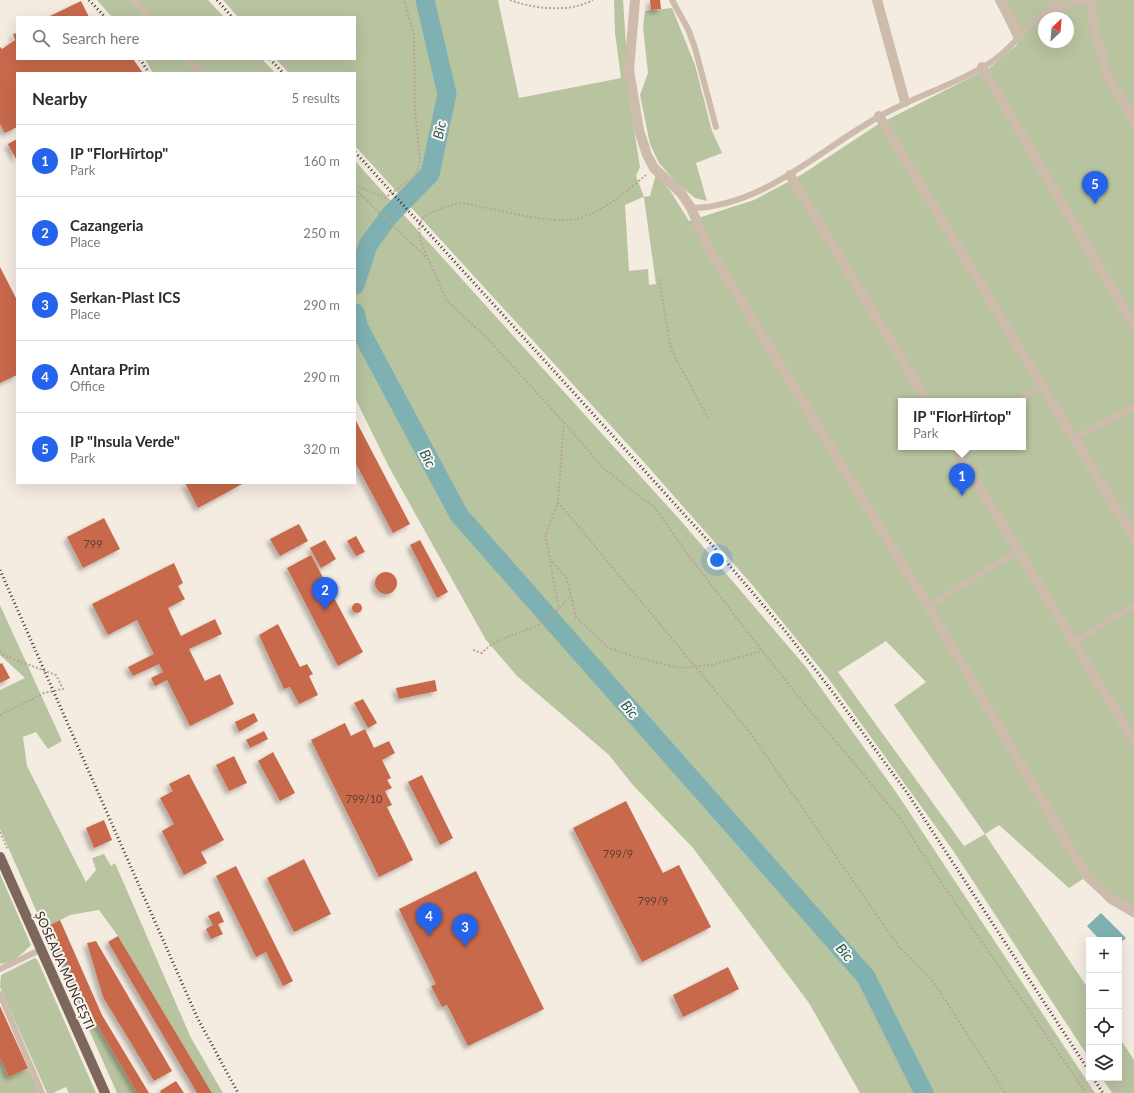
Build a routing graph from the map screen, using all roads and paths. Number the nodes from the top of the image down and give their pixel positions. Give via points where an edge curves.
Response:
1 (134, 0) edge
2 (404, 0) edge
3 (510, 0) edge
4 (593, 0) edge
5 (635, 0) edge
6 (672, 0) edge
7 (877, 0) edge
8 (1000, 0) edge
9 (1059, 0) edge
10 (1085, 0) edge
11 (1090, 0) edge
12 (1046, 12) joint
13 (148, 16) edge
14 (1038, 19) edge
15 (1020, 35) junction
16 (189, 60) edge
17 (982, 67) junction
18 (202, 72) edge
19 (905, 102) junction
20 (879, 116) junction
21 (1134, 121) edge
22 (716, 127) dead end
23 (654, 168) junction
24 (790, 175) junction
25 (356, 185) edge
26 (356, 190) edge
27 (691, 208) junction
28 (430, 261) junction
29 (659, 279) dead end
30 (1134, 326) edge
31 (1042, 386) junction
32 (925, 398) edge
33 (1021, 398) edge
34 (1134, 407) edge
35 (708, 418) dead end
36 (564, 422) junction
37 (1074, 439) junction
38 (957, 450) edge
39 (558, 502) junction
40 (1134, 538) edge
41 (1018, 551) junction
42 (550, 559) junction
43 (570, 596) junction
44 (928, 606) junction
45 (1134, 606) edge
46 (559, 609) junction
47 (1073, 642) junction
48 (473, 650) dead end
49 (0, 651) edge
50 (762, 651) junction
51 (695, 667) junction
52 (0, 715) edge
53 (1134, 742) edge
54 (0, 858) edge
55 (1134, 912) edge
56 (42, 949) junction
57 (0, 969) edge
58 (0, 994) edge
59 (42, 1093) edge
60 (105, 1093) edge
61 (1005, 1093) edge
62 (1086, 1093) edge

1 - 13 lane
2 - 25 path via 414,36 415,111 420,160 416,175 385,198
3 - 4 path via 545,8 576,6
5 - 23 street via 629,70 639,130
6 - 22 lane via 695,48
7 - 19 street
8 - 15 street
9 - 12 lane
10 - 12 lane
11 - 21 street via 1096,36 1108,77
14 - 15 lane
15 - 17 lane via 1005,52
16 - 18 lane
17 - 19 lane
17 - 30 street
19 - 20 lane
20 - 24 lane
20 - 31 street
23 - 27 street via 681,193
23 - 28 path via 627,191 599,209 576,219 553,220 460,203 433,211 422,218 419,226 420,240
24 - 27 lane via 749,195 709,208
24 - 32 street
26 - 28 path
27 - 44 street via 711,253
28 - 36 path via 448,301 488,339
29 - 35 path via 670,349
31 - 33 lane
31 - 37 street
34 - 37 lane
36 - 39 path
36 - 50 path via 603,468 656,509
37 - 40 street
38 - 41 street
39 - 42 path via 545,536
39 - 51 path
41 - 44 lane
41 - 47 street
42 - 43 path via 567,579
42 - 46 path
43 - 46 path
43 - 51 path via 576,617 609,648 679,668
44 - 55 street via 1086,875 1112,899
45 - 47 lane
46 - 48 path via 539,625 490,645 482,653
47 - 53 street
49 - 52 path via 5,656 56,675 63,689 44,693
50 - 51 path via 712,665
50 - 62 path via 900,817 947,891
51 - 61 path via 749,731 900,947 933,981
54 - 56 main road, ȘOSEAUA MUNCEȘTI
56 - 57 lane
56 - 60 main road, ȘOSEAUA MUNCEȘTI
58 - 59 lane

